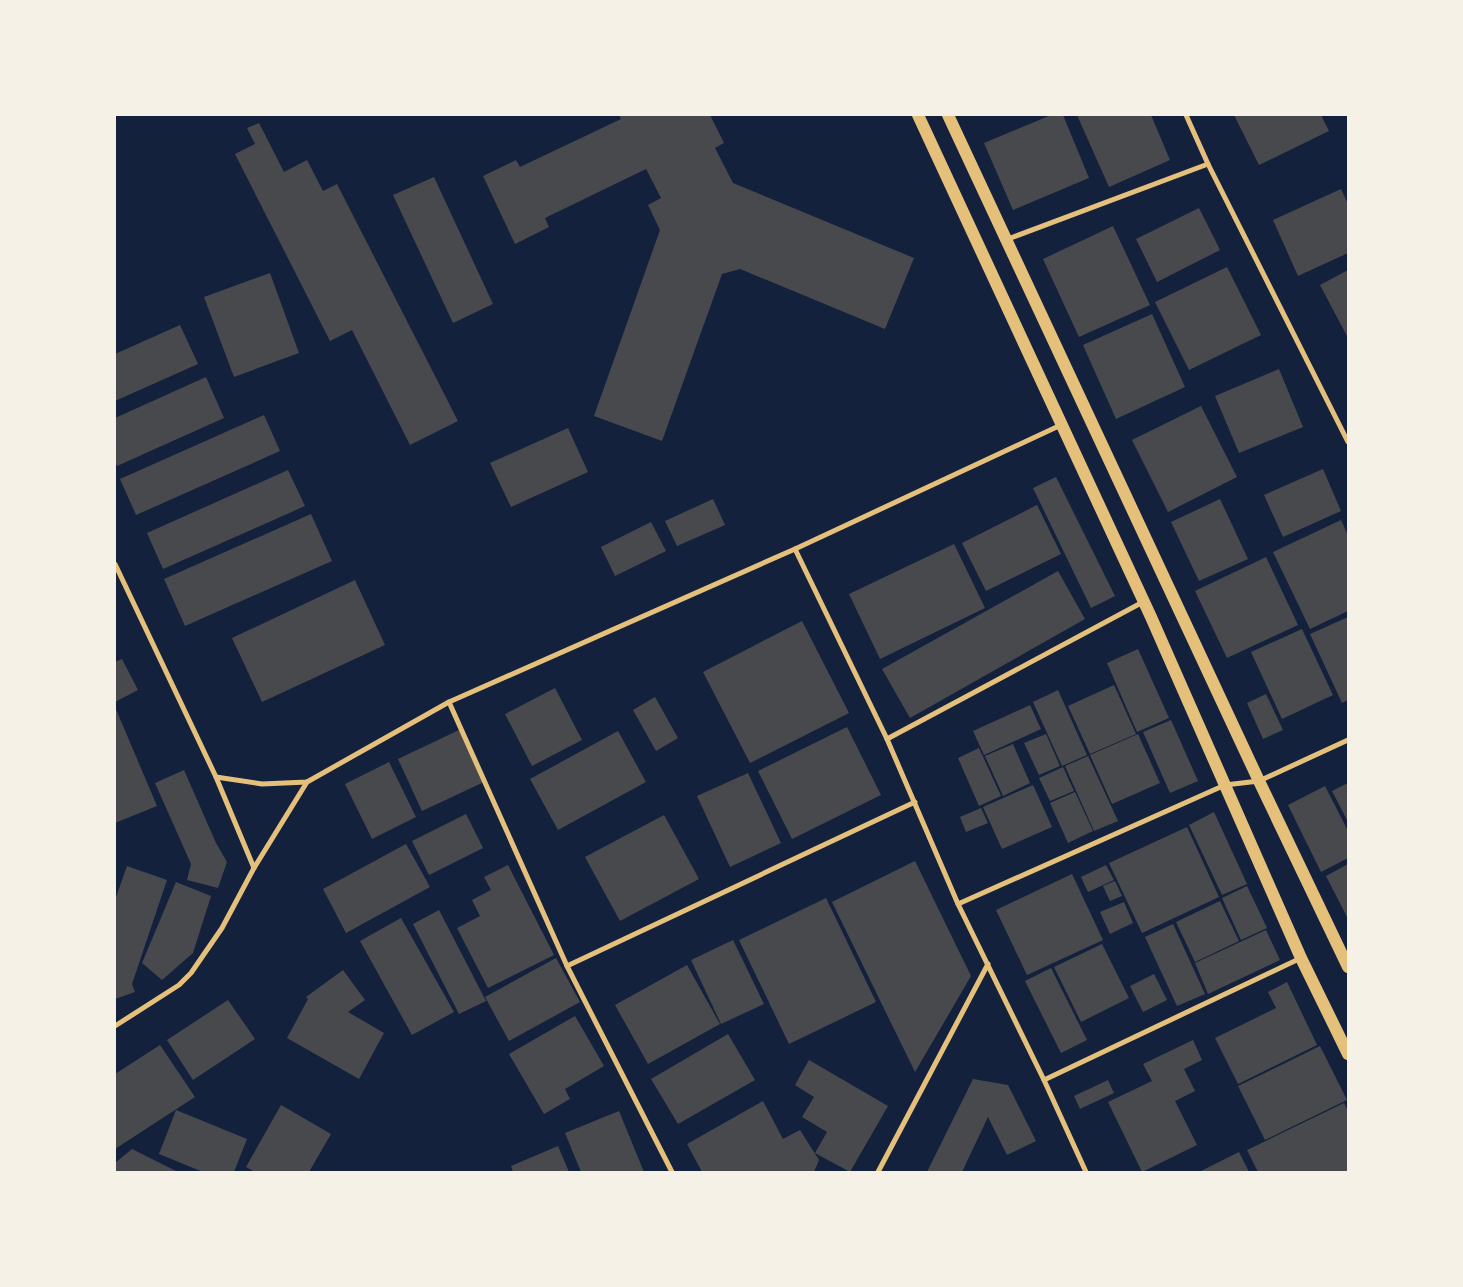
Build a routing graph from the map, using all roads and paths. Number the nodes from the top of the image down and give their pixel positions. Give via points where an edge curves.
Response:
1 (918, 115) edge
2 (948, 115) edge
3 (1186, 115) edge
4 (1208, 164) junction
5 (1008, 239) junction
6 (1061, 426) junction
7 (1348, 442) edge
8 (794, 549) junction
9 (115, 564) edge
10 (1144, 602) junction
11 (449, 702) junction
12 (887, 739) junction
13 (1348, 740) edge
14 (216, 777) junction
15 (1259, 781) junction
16 (307, 782) junction
17 (1225, 786) junction
18 (915, 802) junction
19 (254, 868) junction
20 (958, 904) junction
21 (1301, 958) junction
22 (988, 964) junction
23 (567, 966) junction
24 (1348, 967) edge
25 (115, 1026) edge
26 (1348, 1054) edge
27 (1044, 1080) junction
28 (672, 1172) edge
29 (878, 1172) edge
30 (1086, 1172) edge

1 - 6 main road
2 - 5 main road
3 - 4 street
4 - 5 street
4 - 7 street
5 - 15 main road
6 - 8 street
6 - 10 main road
8 - 11 street
8 - 12 street
9 - 14 street
10 - 12 street
10 - 17 main road
11 - 16 street
11 - 23 street
12 - 18 street
13 - 15 street
14 - 16 street via 262,784
14 - 19 street
15 - 17 street
15 - 24 main road
16 - 19 street
17 - 20 street
17 - 21 main road
18 - 20 street
18 - 23 street
19 - 25 street via 222,928 192,973 179,985
20 - 22 street
21 - 26 main road
21 - 27 street
22 - 27 street
22 - 29 street
23 - 28 street
27 - 30 street

